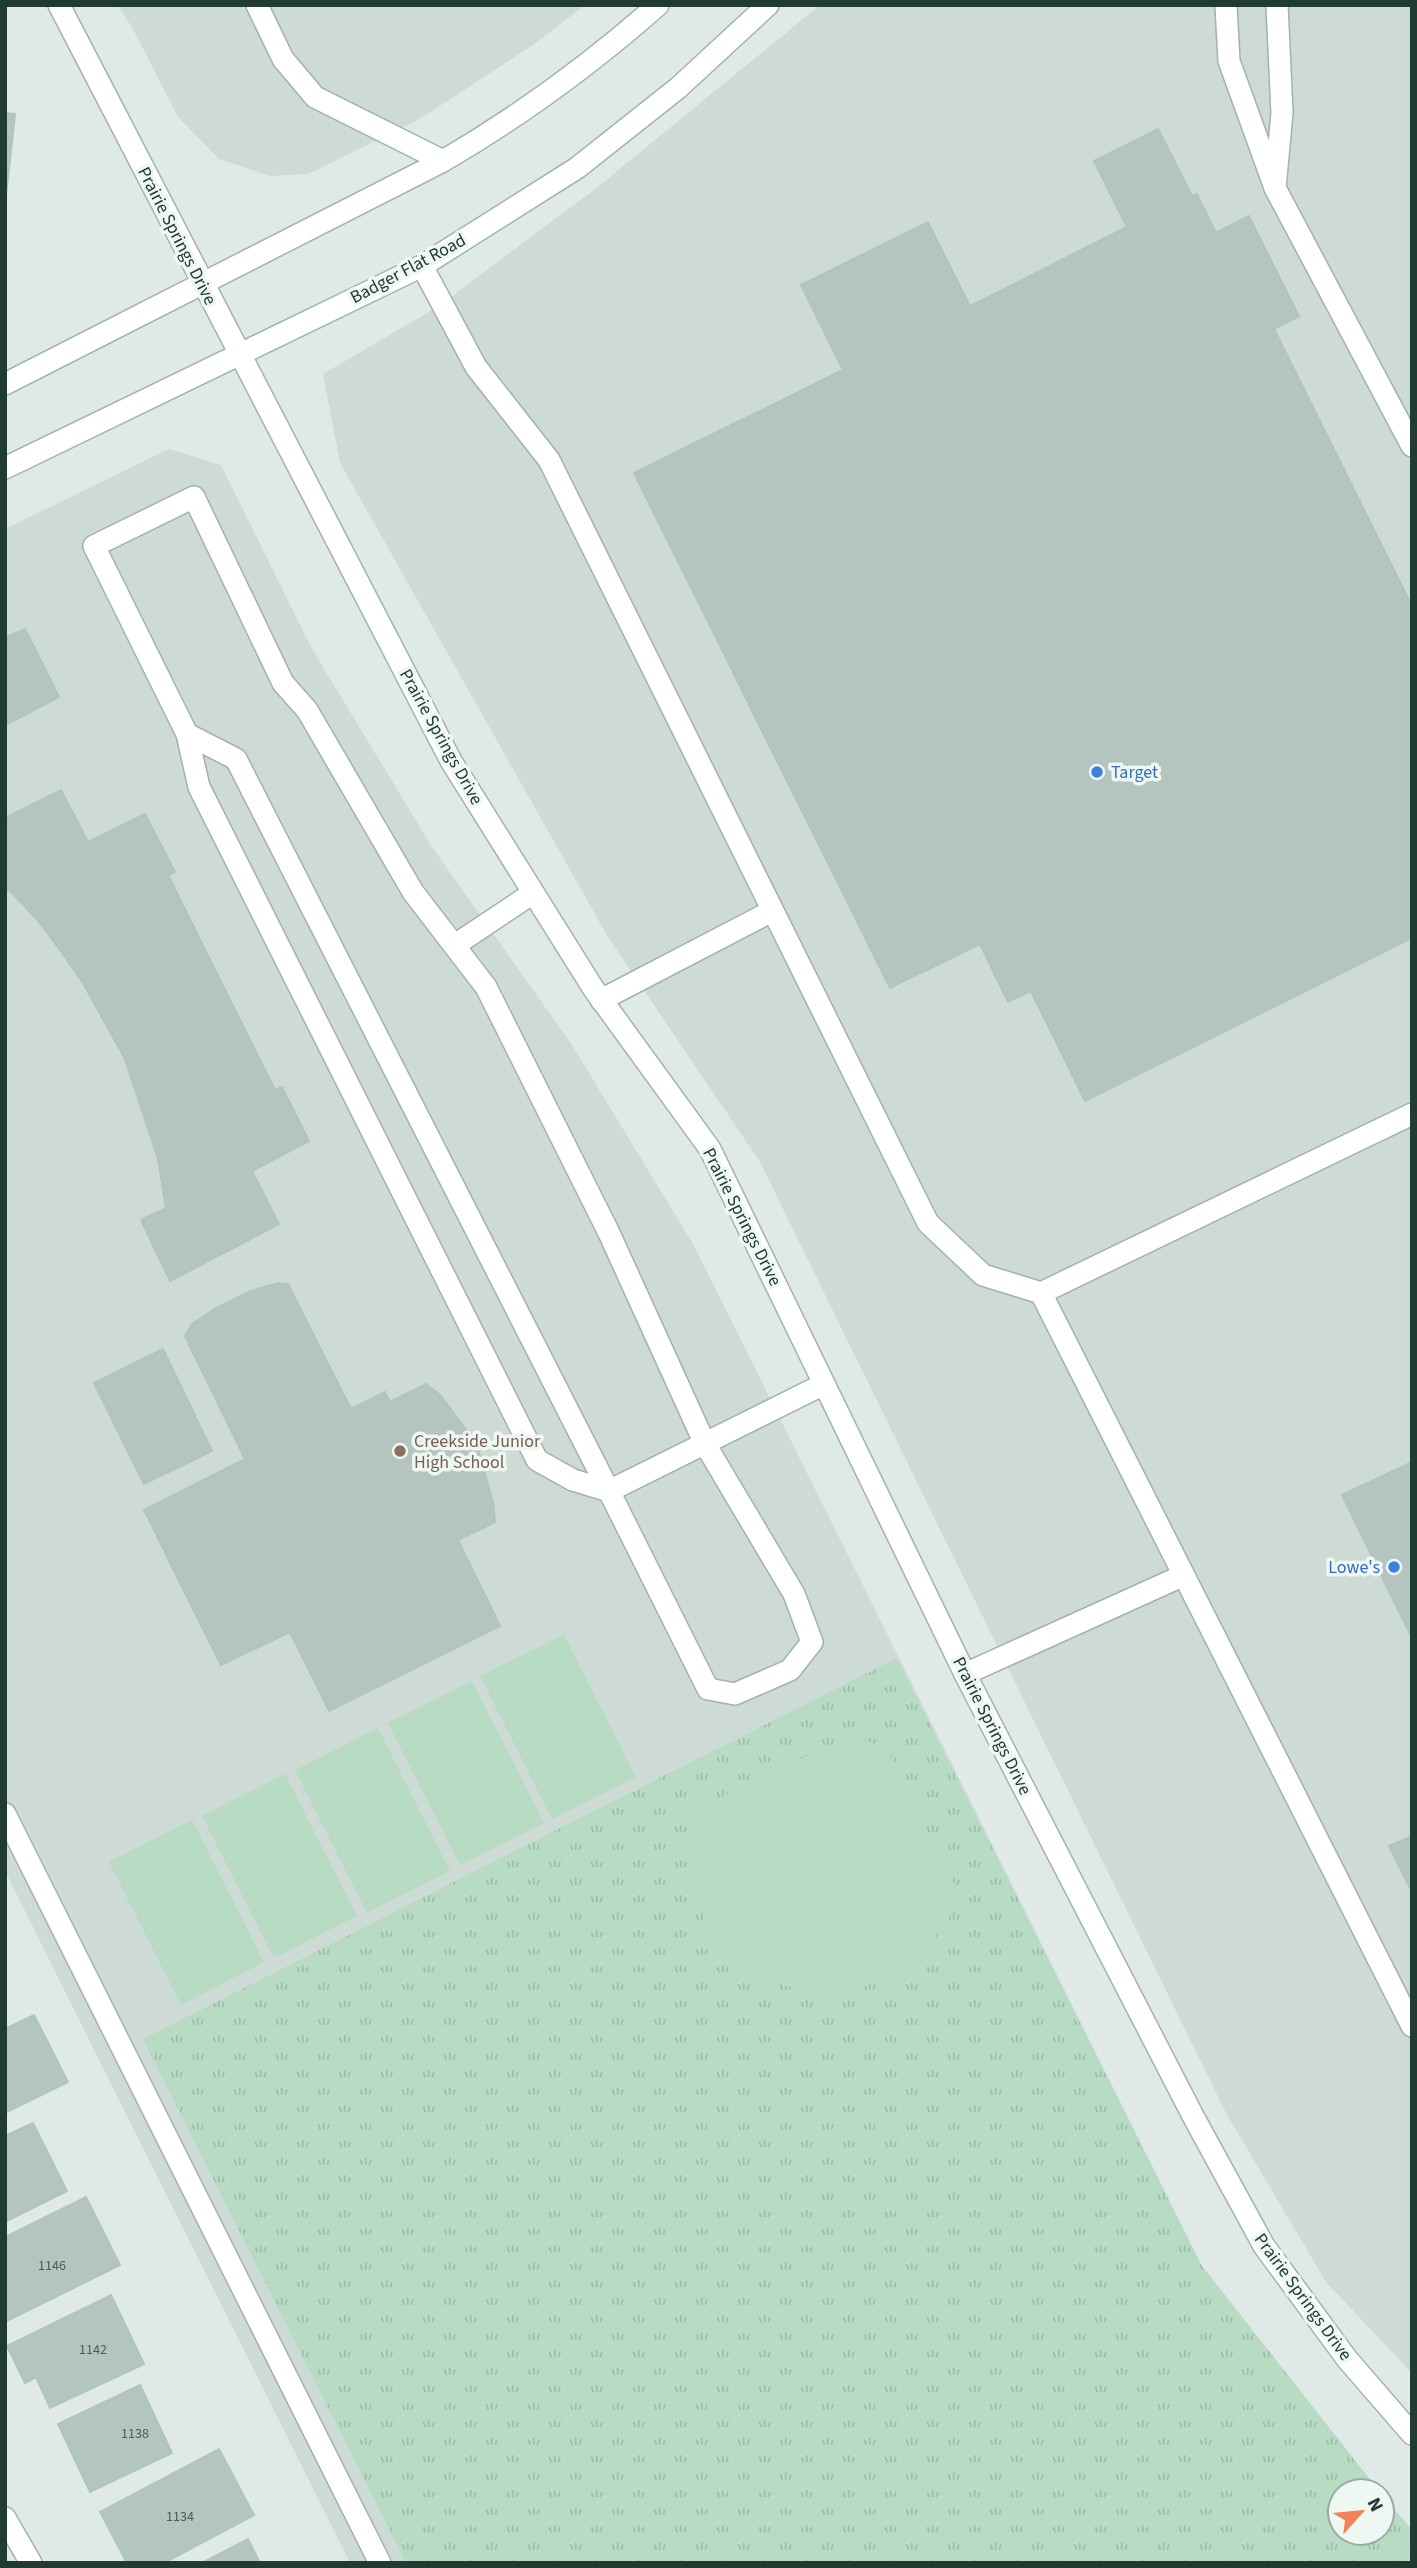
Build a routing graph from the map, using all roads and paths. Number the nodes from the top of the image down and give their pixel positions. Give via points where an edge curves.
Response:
1 (59, 5) edge
2 (257, 5) edge
3 (658, 5) edge
4 (768, 5) edge
5 (1226, 5) edge
6 (1277, 5) edge
7 (443, 161) junction
8 (1275, 188) junction
9 (422, 266) junction
10 (203, 285) junction
11 (239, 356) junction
12 (5, 384) edge
13 (1412, 446) edge
14 (5, 468) edge
15 (187, 734) junction
16 (533, 893) junction
17 (772, 911) junction
18 (455, 945) junction
19 (601, 1000) junction
20 (1412, 1114) edge
21 (1041, 1293) junction
22 (824, 1384) junction
23 (705, 1444) junction
24 (609, 1491) junction
25 (1181, 1576) junction
26 (965, 1674) junction
27 (5, 1814) edge
28 (1412, 2026) edge
29 (1412, 2434) edge
30 (5, 2518) edge
31 (31, 2563) edge
32 (380, 2563) edge

1 - 10 street, Prairie Springs Drive
2 - 7 street via 283,59 315,97
3 - 7 street via 595,60 493,132
4 - 9 street, Badger Flat Road via 678,88 577,168
5 - 8 street via 1229,61
6 - 8 street via 1282,113
7 - 10 street
8 - 13 street
9 - 11 street, Badger Flat Road
9 - 17 street via 476,367 549,460
10 - 11 street, Prairie Springs Drive
10 - 12 street
11 - 14 street, Badger Flat Road
11 - 16 street, Prairie Springs Drive via 451,761
15 - 18 street via 94,546 194,497 283,683 307,710 414,892
15 - 24 street via 236,759
15 - 24 street via 199,787 537,1460
16 - 18 street
16 - 19 street, Prairie Springs Drive
17 - 19 street
17 - 21 street via 928,1223 983,1275
18 - 23 street via 486,987 609,1233
19 - 22 street, Prairie Springs Drive via 710,1149
20 - 21 street
21 - 25 street
22 - 23 street
22 - 26 street, Prairie Springs Drive
23 - 24 street
23 - 24 street via 794,1594 812,1642 790,1670 735,1694 708,1689
25 - 26 street
25 - 28 street
26 - 29 street, Prairie Springs Drive via 1264,2246 1347,2359
27 - 32 street
30 - 31 street

